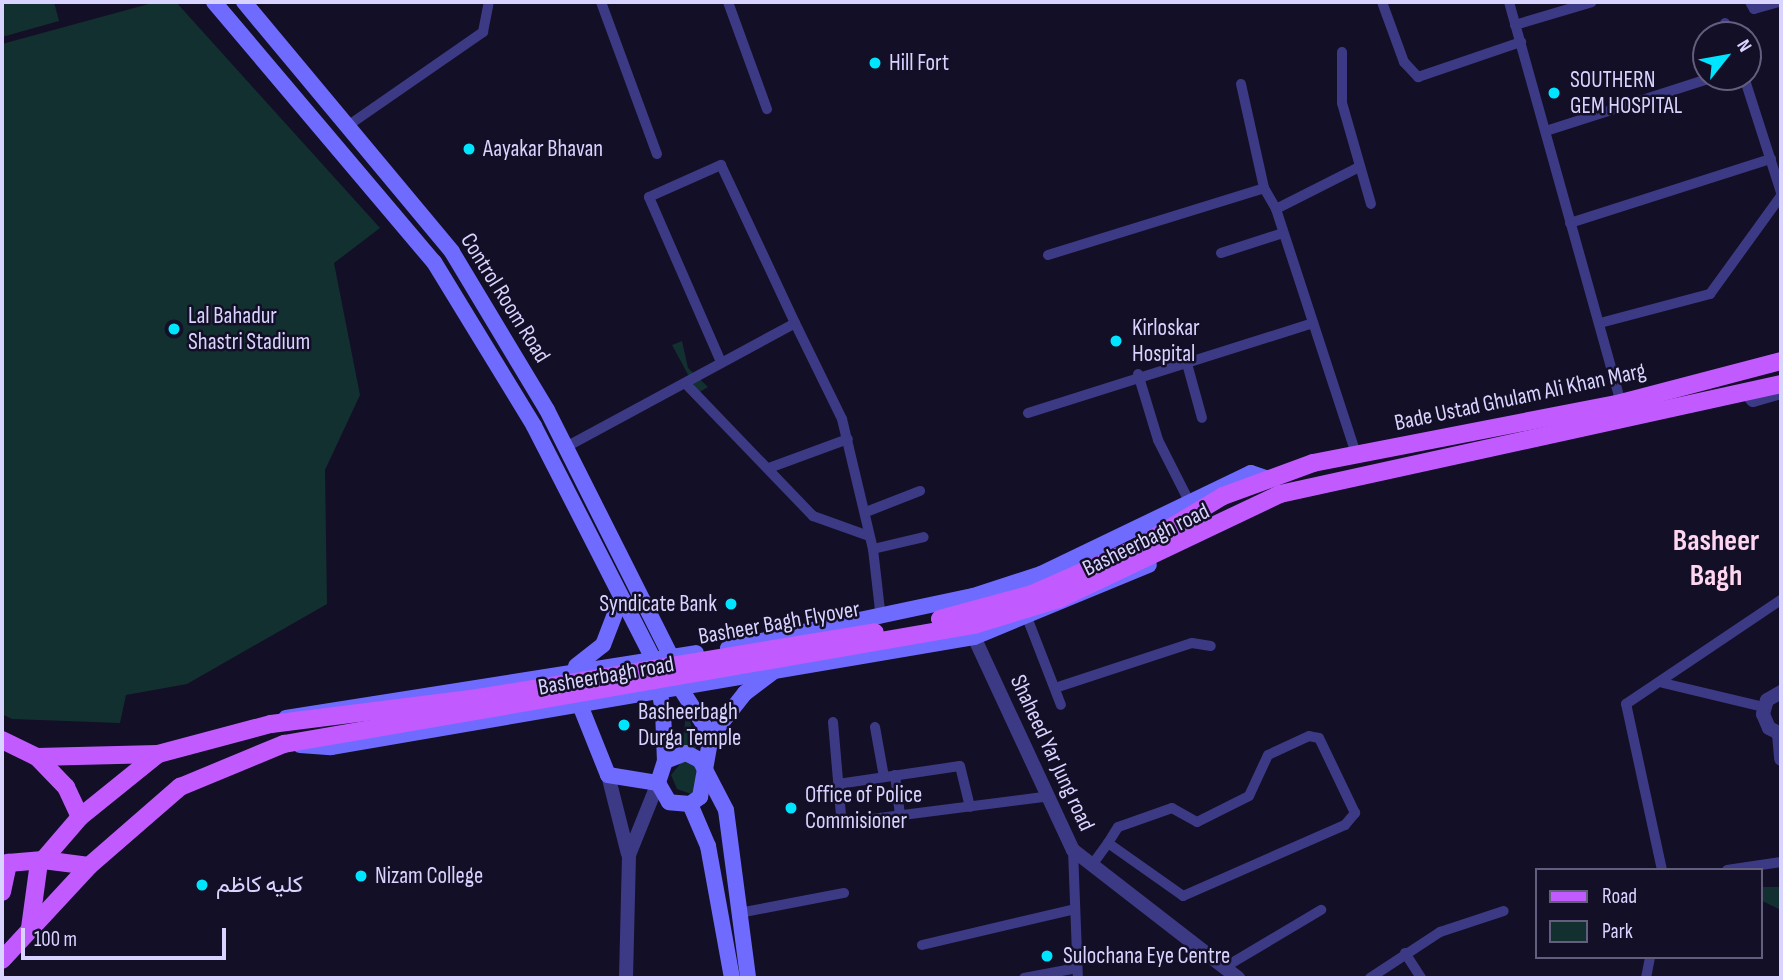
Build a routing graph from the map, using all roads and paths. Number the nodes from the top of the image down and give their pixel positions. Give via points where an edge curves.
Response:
1 (214, 2) edge
2 (244, 2) edge
3 (489, 2) edge
4 (600, 2) edge
5 (728, 2) edge
6 (1382, 2) edge
7 (1509, 2) edge
8 (1592, 2) edge
9 (1750, 2) edge
10 (1778, 2) edge
11 (1515, 24) junction
12 (1521, 42) junction
13 (1342, 52) dead end
14 (1241, 84) dead end
15 (1692, 84) edge
16 (1749, 91) edge
17 (767, 109) dead end
18 (346, 127) junction
19 (1549, 130) junction
20 (657, 154) dead end
21 (1771, 159) junction
22 (1357, 168) junction
23 (1264, 188) junction
24 (1781, 194) edge
25 (1371, 204) dead end
26 (1276, 209) junction
27 (1570, 223) junction
28 (1283, 233) junction
29 (438, 236) junction
30 (422, 248) junction
31 (1221, 253) dead end
32 (1048, 255) dead end
33 (795, 323) junction
34 (1313, 323) junction
35 (1600, 323) junction
36 (1186, 360) junction
37 (1781, 361) edge
38 (720, 362) junction
39 (1138, 374) junction
40 (685, 383) junction
41 (1781, 384) edge
42 (1781, 391) edge
43 (1747, 393) junction
44 (1622, 402) junction
45 (1027, 413) dead end
46 (1202, 418) dead end
47 (848, 439) junction
48 (566, 447) junction
49 (1356, 454) junction
50 (769, 468) junction
51 (1268, 479) junction
52 (920, 491) dead end
53 (1280, 494) junction
54 (1189, 501) junction
55 (1226, 505) junction
56 (866, 513) junction
57 (869, 536) junction
58 (924, 537) dead end
59 (873, 549) junction
60 (621, 598) junction
61 (1781, 600) edge
62 (881, 619) junction
63 (1028, 620) junction
64 (974, 637) junction
65 (1211, 646) dead end
66 (671, 657) junction
67 (653, 659) junction
68 (571, 669) junction
69 (774, 672) junction
70 (1664, 683) junction
71 (679, 686) junction
72 (661, 688) junction
73 (1055, 688) junction
74 (1781, 692) edge
75 (578, 704) junction
76 (1061, 705) dead end
77 (1764, 707) junction
78 (833, 722) dead end
79 (271, 724) junction
80 (321, 727) junction
81 (876, 727) dead end
82 (1780, 734) edge
83 (711, 736) junction
84 (284, 744) junction
85 (5, 745) edge
86 (158, 754) junction
87 (37, 757) junction
88 (1781, 759) edge
89 (665, 761) junction
90 (708, 771) junction
91 (608, 775) junction
92 (890, 776) junction
93 (658, 783) junction
94 (838, 783) junction
95 (1044, 797) junction
96 (690, 804) junction
97 (970, 807) junction
98 (900, 815) junction
99 (80, 817) junction
100 (1108, 843) junction
101 (1073, 850) junction
102 (629, 855) junction
103 (5, 858) edge
104 (41, 861) junction
105 (1781, 862) edge
106 (1092, 865) junction
107 (89, 866) junction
108 (1662, 868) edge
109 (1740, 868) edge
110 (2, 892) edge
111 (844, 893) dead end
112 (1075, 909) junction
113 (1321, 910) dead end
114 (1504, 911) dead end
115 (739, 913) junction
116 (30, 928) junction
117 (922, 945) dead end
118 (1405, 953) junction
119 (1650, 959) edge
120 (2, 960) edge
121 (1225, 967) junction
122 (1078, 973) edge
123 (626, 978) edge
124 (732, 978) edge
125 (748, 978) edge
126 (1024, 978) edge
127 (1238, 978) edge
128 (1370, 978) edge
129 (1421, 978) edge
130 (1646, 978) edge

1 - 30 main road, Control Room Road
2 - 18 main road, Control Room Road
3 - 18 street via 483,32
4 - 20 street
5 - 17 street
6 - 12 street via 1404,61 1418,77
7 - 11 street
8 - 11 street
9 - 10 street via 1754,9
11 - 12 street
12 - 19 street
13 - 22 street via 1342,103
14 - 23 street
15 - 19 street
16 - 21 street
18 - 29 main road, Control Room Road
19 - 27 street
21 - 24 street
21 - 27 street
22 - 25 street
22 - 26 street
23 - 26 street
23 - 32 street
24 - 35 street via 1710,294
26 - 28 street
27 - 35 street
28 - 31 street
28 - 34 street
29 - 30 main road
29 - 48 main road, Control Room Road
30 - 60 main road, Control Room Road via 534,426
33 - 38 street
33 - 38 street via 721,165 649,197
33 - 47 street
34 - 36 street
34 - 49 street
35 - 44 street
36 - 39 street
36 - 46 street
37 - 44 main road, Bade Ustad Ghulam Ali Khan Marg
38 - 40 street
39 - 45 street
39 - 54 street via 1158,440
40 - 48 street
40 - 50 street
41 - 43 main road, Bade Ustad Ghulam Ali Khan Marg
42 - 43 street via 1753,400
43 - 53 main road, Bade Ustad Ghulam Ali Khan Marg
44 - 49 main road, Bade Ustad Ghulam Ali Khan Marg
47 - 50 street
47 - 56 street
48 - 66 main road, Control Room Road
49 - 51 main road, Bade Ustad Ghulam Ali Khan Marg
50 - 57 street via 813,516
51 - 54 main road, Basheerbagh road via 1251,473
51 - 55 main road, Basheer Bagh Flyover
52 - 56 street
53 - 55 main road, Basheer Bagh Flyover
53 - 63 main road, Basheerbagh road via 1258,512
54 - 62 main road, Basheerbagh road via 1041,574
55 - 80 main road, Basheer Bagh Flyover via 1032,594 962,615
56 - 57 street
57 - 59 street
58 - 59 street
59 - 62 street
60 - 67 main road, Control Room Road
60 - 68 main road via 603,645
61 - 70 street
62 - 66 main road, Basheerbagh road
63 - 64 main road, Basheerbagh road
63 - 73 street
64 - 69 main road, Basheerbagh road
64 - 95 street, Shaheed Yar Jung road
65 - 73 street via 1192,643
66 - 67 main road, Basheerbagh road
66 - 71 main road, Control Room Road
67 - 68 main road, Basheerbagh road
67 - 72 main road, Control Room Road
68 - 75 main road
68 - 79 main road, Basheerbagh road via 314,709
69 - 71 main road, Basheerbagh road
69 - 83 main road via 745,693
70 - 77 street
70 - 108 street via 1626,704
71 - 72 main road, Basheerbagh road
71 - 83 main road, Control Room Road
72 - 75 main road, Basheerbagh road
72 - 89 main road, Control Room Road
73 - 76 street
74 - 77 street
75 - 84 main road, Basheerbagh road via 331,747
75 - 91 main road
77 - 82 street via 1765,722
78 - 94 street
79 - 80 main road, Basheer Bagh Flyover
79 - 86 main road, Basheer Bagh Flyover
80 - 84 main road, Basheer Bagh Flyover
81 - 92 street
82 - 88 street
83 - 90 main road
84 - 107 main road, Basheer Bagh Flyover via 180,787
85 - 87 main road
86 - 87 main road
86 - 99 main road
87 - 99 main road via 66,787
89 - 90 main road via 686,753
89 - 93 main road
90 - 96 main road via 704,793
90 - 115 main road via 726,810
91 - 93 main road
91 - 102 street
92 - 94 street
92 - 97 street via 960,766
92 - 98 street
93 - 96 main road via 669,802
93 - 102 street
94 - 98 street via 843,820
95 - 97 street
95 - 101 street, Shaheed Yar Jung road
96 - 124 main road via 708,846
97 - 98 street
99 - 104 main road
100 - 100 street via 1118,827 1172,808 1197,822 1249,796 1268,755 1309,736 1319,738 1355,813 1345,825 1183,896
100 - 106 street
101 - 106 street, Shaheed Yar Jung road
101 - 112 street
102 - 123 street
103 - 104 main road
103 - 110 main road
104 - 107 main road
104 - 116 main road
105 - 109 street
106 - 121 street, Shaheed Yar Jung road
107 - 116 main road, Basheer Bagh Flyover
111 - 115 street
112 - 117 street
112 - 122 street
113 - 121 street
114 - 118 street via 1440,932
115 - 125 main road
116 - 120 main road, Basheer Bagh Flyover
118 - 128 street
118 - 129 street
119 - 130 street
121 - 127 street, Shaheed Yar Jung road
122 - 126 street

